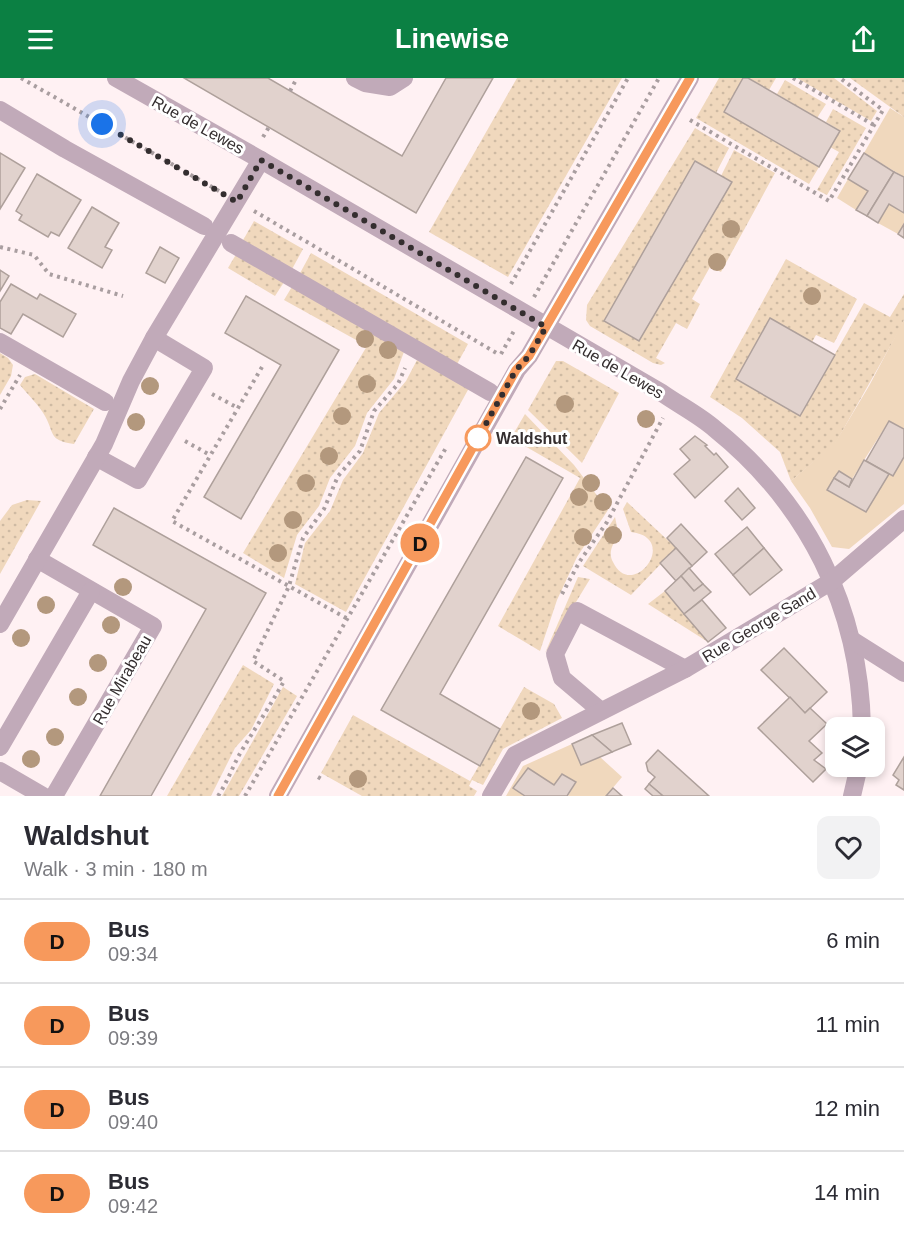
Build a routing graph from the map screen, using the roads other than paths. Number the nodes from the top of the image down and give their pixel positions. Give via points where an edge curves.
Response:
1 (116, 78) edge
2 (355, 78) edge
3 (404, 78) edge
4 (690, 78) edge
5 (0, 110) edge
6 (261, 151) junction
7 (204, 226) dead end
8 (231, 243) dead end
9 (546, 327) junction
10 (154, 338) junction
11 (0, 342) edge
12 (486, 389) road end
13 (105, 402) dead end
14 (96, 457) junction
15 (904, 519) edge
16 (38, 559) junction
17 (832, 581) junction
18 (91, 591) junction
19 (0, 624) edge
20 (852, 640) junction
21 (685, 669) junction
22 (904, 673) edge
23 (601, 711) junction
24 (862, 717) edge
25 (0, 747) edge
26 (0, 771) edge
27 (856, 777) edge
28 (43, 796) edge
29 (54, 796) edge
30 (278, 796) edge
31 (491, 796) edge
32 (852, 796) edge

1 - 6 street, Rue de Lewes
2 - 3 street via 390,87
4 - 9 street
5 - 7 street
6 - 9 street, Rue de Lewes
6 - 10 street via 237,202
8 - 12 street
9 - 17 street, Rue de Lewes via 662,393 714,428 747,457 806,529
9 - 30 street via 516,370
10 - 14 street
10 - 14 street via 204,368 138,480
11 - 13 street
14 - 16 street
15 - 17 street, Rue George Sand
16 - 18 street, Rue Mirabeau
16 - 19 street
17 - 20 street, Rue de Lewes
17 - 21 street, Rue George Sand
18 - 25 street
18 - 29 street, Rue Mirabeau via 153,626
20 - 22 street
20 - 24 street, Rue de Lewes via 860,680
21 - 23 street, Rue George Sand
21 - 23 street, Rue George Sand via 577,611 555,654 562,678
23 - 31 street, Rue George Sand via 515,755
26 - 28 street
27 - 32 street

